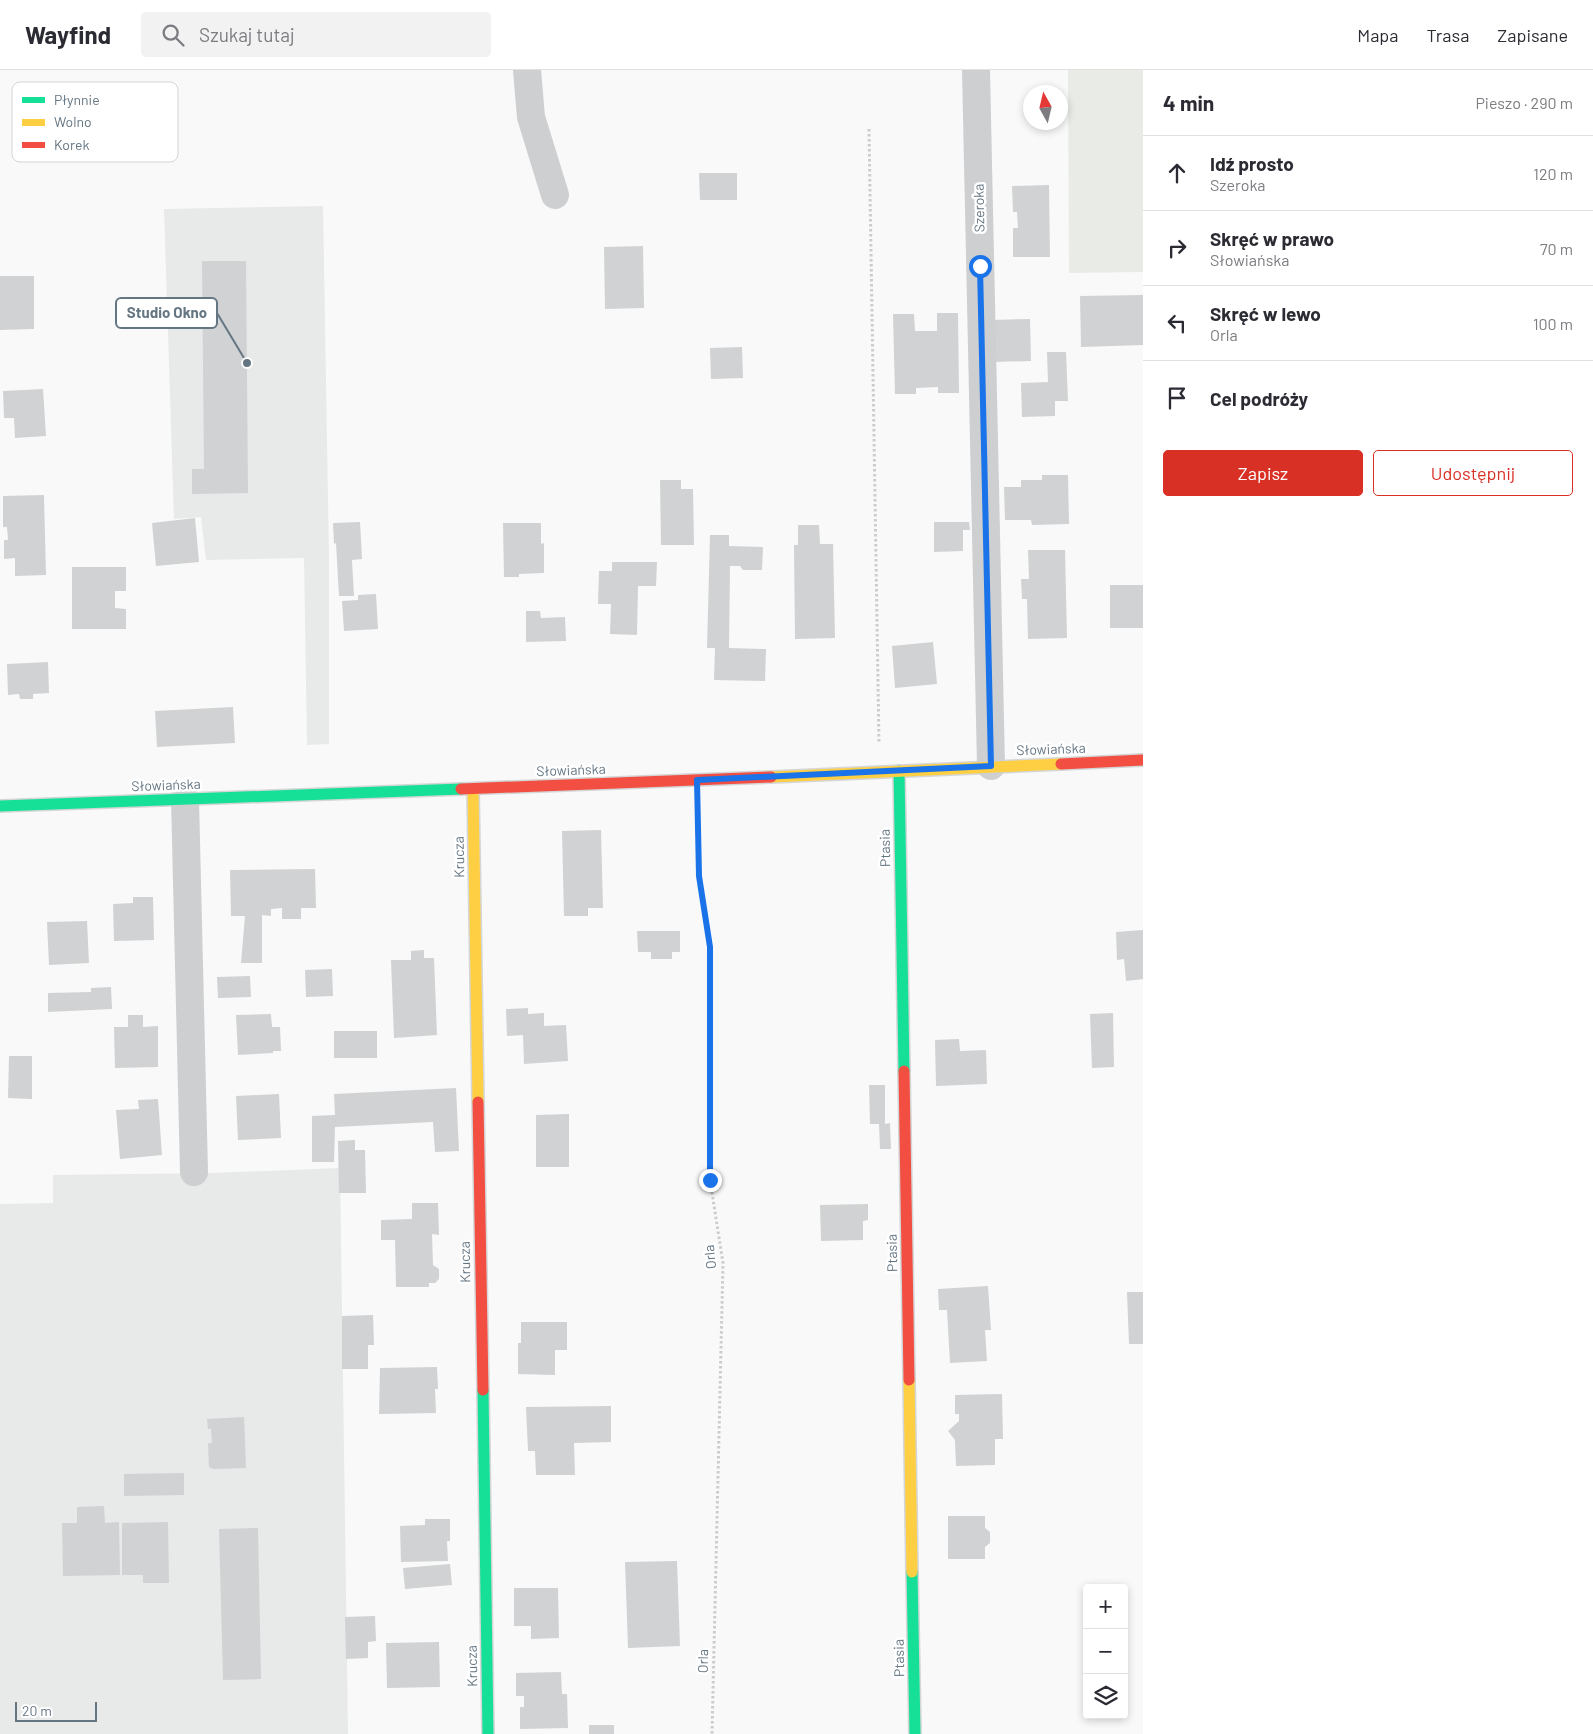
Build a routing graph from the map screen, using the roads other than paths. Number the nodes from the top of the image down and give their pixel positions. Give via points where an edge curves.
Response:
1 (527, 70) edge
2 (976, 70) edge
3 (556, 195) dead end
4 (1143, 760) edge
5 (991, 766) junction
6 (899, 771) junction
7 (473, 788) junction
8 (185, 799) junction
9 (0, 806) edge
10 (194, 1172) dead end
11 (488, 1734) edge
12 (915, 1734) edge

1 - 3 street via 531,117
2 - 5 street, Szeroka
4 - 5 street, Słowiańska
5 - 6 street, Słowiańska
6 - 7 street, Słowiańska
6 - 12 street, Ptasia
7 - 8 street, Słowiańska
7 - 11 street, Krucza
8 - 9 street, Słowiańska
8 - 10 street

